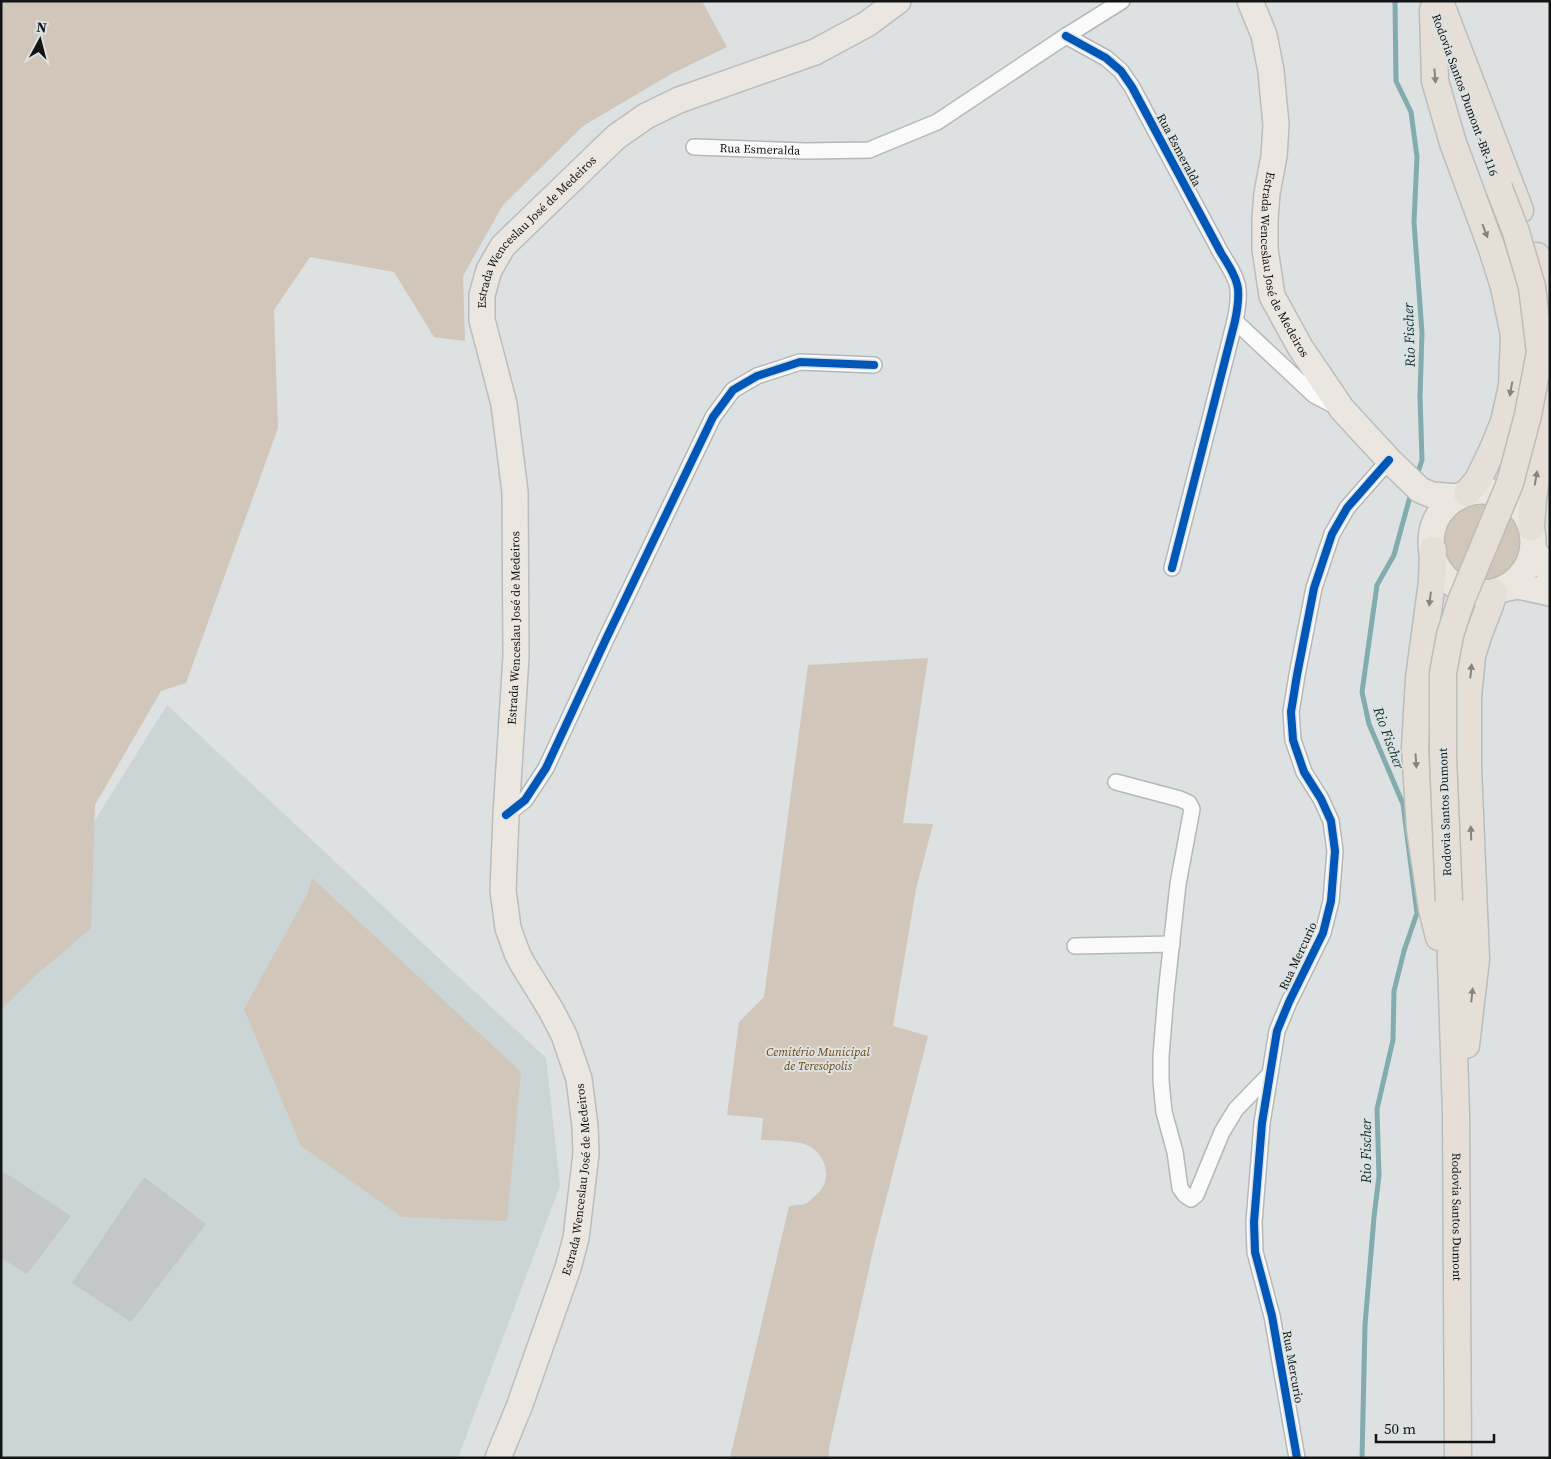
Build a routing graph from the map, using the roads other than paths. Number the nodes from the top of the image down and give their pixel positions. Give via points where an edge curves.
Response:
1 (898, 1) edge
2 (1122, 1) edge
3 (1250, 1) edge
4 (1435, 4) edge
5 (1066, 36) junction
6 (694, 147) dead end
7 (1499, 188) joint
8 (1550, 311) edge
9 (1236, 321) junction
10 (874, 364) dead end
11 (1550, 404) edge
12 (1342, 409) junction
13 (1407, 477) junction
14 (1463, 495) junction
15 (1532, 538) junction
16 (1432, 542) junction
17 (1172, 568) dead end
18 (1550, 573) edge
19 (1498, 590) junction
20 (1550, 593) edge
21 (1116, 782) dead end
22 (506, 815) junction
23 (1172, 944) junction
24 (1075, 946) dead end
25 (1451, 987) junction
26 (1269, 1075) junction
27 (1456, 1113) junction
28 (498, 1458) edge
29 (1297, 1458) edge
30 (1458, 1458) edge

1 - 22 main road, Estrada Wenceslau José de Medeiros via 867,24 815,52 679,100 646,116 616,137 503,246 489,270 482,295 482,320 504,404 515,492 516,656
2 - 5 street, Rua Esmeralda
3 - 12 main road, Estrada Wenceslau José de Medeiros via 1264,35 1276,125 1265,225 1272,296 1300,347
4 - 7 highway, Rodovia Santos Dumont -BR-116 via 1463,95
4 - 8 highway via 1521,212 1537,257
4 -> 14 highway via 1435,81 1453,143 1504,287 1514,335 1512,386 1504,422 1478,480
5 - 6 street, Rua Esmeralda via 937,122 869,150 806,152
5 - 9 street, Rua Esmeralda via 1106,58 1132,87 1234,274 1239,300
7 - 25 highway, Rodovia Santos Dumont, bridge via 1532,287 1540,352 1510,483 1461,601 1442,673
9 - 12 street via 1314,395
9 - 17 street, Rua Esmeralda
10 - 22 street via 800,362 757,376 733,390 713,418 546,768 525,800
15 -> 11 highway via 1533,498
12 - 13 main road, Estrada Wenceslau José de Medeiros
13 - 14 main road via 1432,495
13 - 16 main road via 1421,502
13 - 26 street, Rua Mercurio via 1347,508 1332,534 1314,588 1291,712 1293,740 1304,772 1331,822 1335,852 1332,901 1322,934 1277,1031
14 - 15 main road via 1487,491 1515,502
14 - 16 main road via 1437,517
15 - 18 main road
15 - 19 main road via 1531,560 1526,570 1513,584
16 - 19 main road via 1441,570 1454,584 1476,593
16 -> 25 highway via 1432,582 1419,678 1415,748 1420,829 1432,909
19 - 20 main road via 1518,586
27 -> 19 highway via 1476,959 1468,697 1472,656
21 - 23 street via 1180,799 1189,803 1192,809
22 - 28 main road, Estrada Wenceslau José de Medeiros via 503,891 508,928 522,963 564,1035 583,1100 586,1154 576,1238 568,1268
23 - 24 street
23 - 26 street via 1161,1081 1180,1188 1191,1199 1196,1195 1222,1132 1236,1109
25 - 27 highway, Rodovia Santos Dumont
26 - 29 street, Rua Mercurio via 1254,1222 1255,1252 1272,1316
27 - 30 highway, Rodovia Santos Dumont

